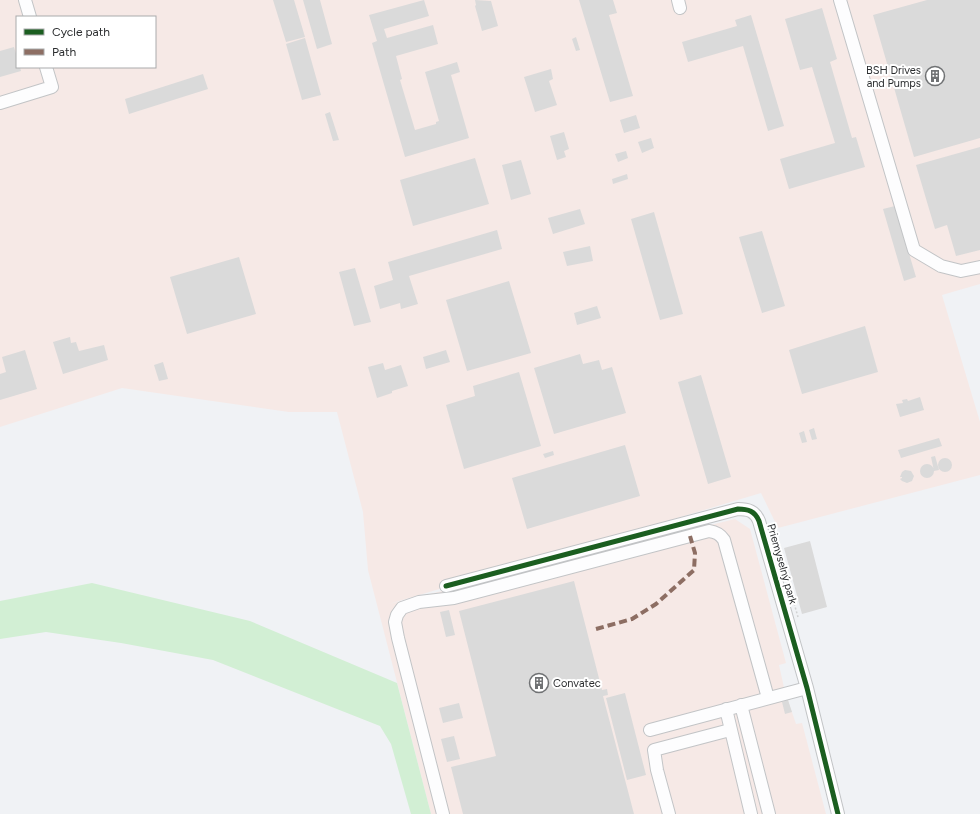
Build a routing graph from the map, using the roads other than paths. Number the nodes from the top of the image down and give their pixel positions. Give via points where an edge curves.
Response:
1 (25, 0) edge
2 (840, 0) edge
3 (30, 16) edge
4 (46, 68) edge
5 (0, 103) edge
6 (980, 267) edge
7 (446, 586) dead end
8 (807, 688) junction
9 (768, 698) junction
10 (741, 705) junction
11 (726, 709) junction
12 (650, 730) dead end
13 (730, 730) junction
14 (443, 814) edge
15 (669, 814) edge
16 (751, 814) edge
17 (769, 814) edge
18 (838, 814) edge

1 - 3 street
2 - 6 street via 914,250 941,266 961,272
4 - 5 street via 52,87
7 - 8 street, Priemyselný park via 746,509 757,515 760,521
8 - 9 street
8 - 18 street, Priemyselný park
9 - 10 street
9 - 14 street via 724,540 714,532 709,531 454,598 419,602 402,608 395,622
10 - 11 street
10 - 17 street
11 - 12 street
11 - 13 street
13 - 15 street via 654,750
13 - 16 street

